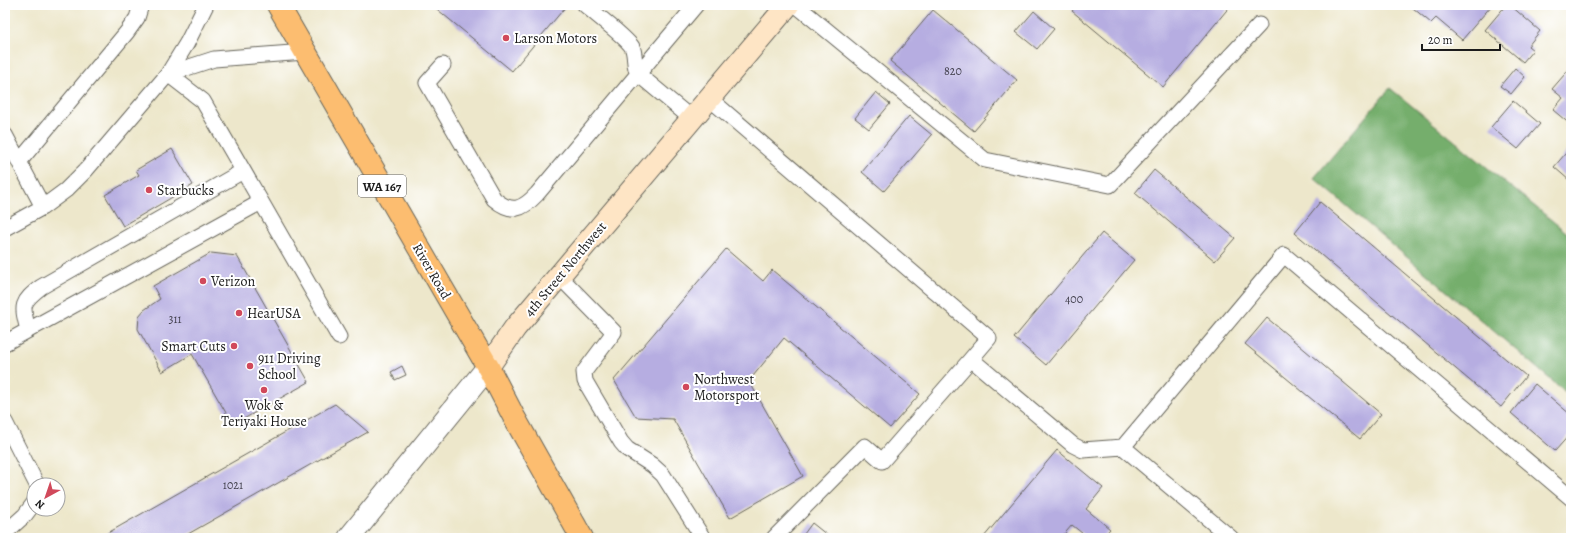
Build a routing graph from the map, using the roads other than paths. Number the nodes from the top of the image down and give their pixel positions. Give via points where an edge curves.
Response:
1 (141, 5) edge
2 (206, 5) edge
3 (278, 5) edge
4 (585, 5) edge
5 (696, 5) edge
6 (788, 5) edge
7 (796, 5) edge
8 (1259, 25) dead end
9 (305, 52) junction
10 (442, 64) dead end
11 (168, 74) junction
12 (638, 74) junction
13 (710, 99) junction
14 (692, 119) junction
15 (5, 135) edge
16 (19, 162) junction
17 (243, 171) junction
18 (261, 202) junction
19 (43, 207) junction
20 (5, 228) edge
21 (559, 276) junction
22 (28, 330) junction
23 (339, 337) dead end
24 (5, 343) edge
25 (972, 359) junction
26 (488, 367) junction
27 (5, 422) edge
28 (1123, 447) junction
29 (33, 477) edge
30 (1571, 498) edge
31 (26, 514) edge
32 (5, 533) edge
33 (348, 538) edge
34 (582, 538) edge
35 (703, 538) edge
36 (774, 538) edge
37 (1231, 538) edge

1 - 16 lane via 127,32
2 - 11 lane
3 - 9 main road, River Road / WA 167
4 - 12 lane via 628,42
5 - 12 lane
6 - 13 main road, 4th Street Northwest
7 - 8 lane via 985,160 1110,186
9 - 11 lane via 214,59
9 - 26 main road, River Road / WA 167
10 - 12 lane via 427,83 491,194 501,205 514,209 526,205 534,197
11 - 17 lane via 203,101
11 - 19 lane via 86,170 66,190
12 - 14 lane
13 - 14 main road, 4th Street Northwest
13 - 25 lane via 989,338
14 - 21 main road, 4th Street Northwest
15 - 16 lane
16 - 19 lane
17 - 18 lane
17 - 22 lane via 41,287 28,297 23,310
18 - 22 lane
18 - 23 lane
19 - 20 lane
21 - 26 main road, 4th Street Northwest via 515,328
21 - 35 lane via 614,332 584,372 585,381 621,442 663,475
22 - 24 lane
25 - 28 lane via 1073,445 1083,450
25 - 36 lane via 882,461 865,446
26 - 33 street, 4th Street Northwest
26 - 34 main road, River Road / WA 167
27 - 29 lane
28 - 30 lane via 1284,256
28 - 37 lane
31 - 32 lane

